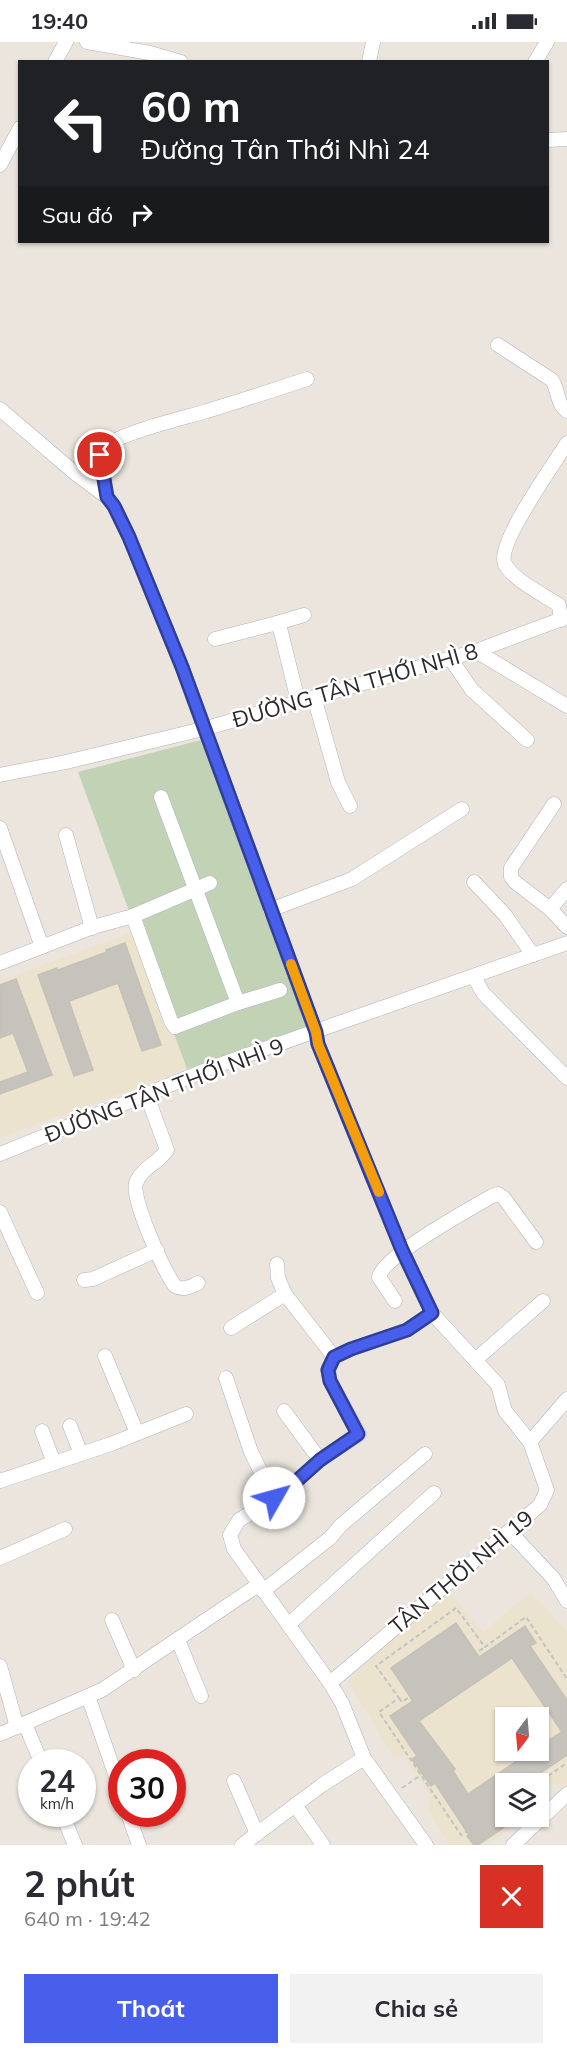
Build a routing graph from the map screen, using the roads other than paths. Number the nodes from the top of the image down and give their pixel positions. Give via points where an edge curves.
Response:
1 (66, 42) edge
2 (87, 42) edge
3 (373, 42) edge
4 (547, 42) edge
5 (152, 48) edge
6 (56, 60) edge
7 (177, 60) edge
8 (369, 60) edge
9 (537, 60) edge
10 (18, 132) edge
11 (567, 139) edge
12 (549, 140) edge
13 (0, 165) edge
14 (498, 345) dead end
15 (307, 379) dead end
16 (0, 409) edge
17 (567, 411) edge
18 (567, 443) edge
19 (107, 497) junction
20 (304, 615) dead end
21 (564, 619) edge
22 (277, 624) junction
23 (215, 639) dead end
24 (476, 651) junction
25 (450, 658) junction
26 (314, 696) junction
27 (298, 701) junction
28 (567, 706) edge
29 (203, 729) junction
30 (527, 740) dead end
31 (0, 775) edge
32 (161, 797) dead end
33 (554, 804) dead end
34 (350, 806) dead end
35 (462, 809) dead end
36 (0, 828) edge
37 (66, 835) dead end
38 (474, 882) dead end
39 (210, 883) dead end
40 (196, 889) junction
41 (567, 889) edge
42 (550, 909) junction
43 (270, 910) junction
44 (129, 917) junction
45 (567, 927) edge
46 (92, 928) junction
47 (567, 944) edge
48 (42, 947) junction
49 (533, 956) junction
50 (0, 963) edge
51 (474, 977) junction
52 (280, 990) dead end
53 (238, 1003) junction
54 (316, 1032) junction
55 (567, 1078) edge
56 (147, 1096) junction
57 (0, 1154) edge
58 (0, 1212) edge
59 (536, 1242) dead end
60 (157, 1250) junction
61 (402, 1250) junction
62 (277, 1264) dead end
63 (84, 1280) dead end
64 (198, 1283) dead end
65 (37, 1293) dead end
66 (285, 1294) junction
67 (395, 1300) dead end
68 (543, 1301) dead end
69 (432, 1313) junction
70 (231, 1328) dead end
71 (105, 1356) dead end
72 (334, 1357) junction
73 (475, 1360) junction
74 (226, 1378) dead end
75 (567, 1399) edge
76 (284, 1411) dead end
77 (186, 1414) dead end
78 (70, 1426) dead end
79 (42, 1431) dead end
80 (137, 1433) junction
81 (530, 1442) junction
82 (81, 1454) junction
83 (425, 1454) dead end
84 (320, 1460) junction
85 (54, 1463) junction
86 (0, 1481) edge
87 (434, 1493) dead end
88 (274, 1498) junction
89 (65, 1529) dead end
90 (509, 1531) junction
91 (0, 1558) edge
92 (260, 1588) junction
93 (567, 1601) edge
94 (112, 1620) dead end
95 (288, 1625) junction
96 (178, 1640) junction
97 (0, 1666) edge
98 (134, 1670) junction
99 (330, 1683) junction
100 (88, 1696) junction
101 (201, 1696) dead end
102 (21, 1726) junction
103 (0, 1734) edge
104 (34, 1749) edge
105 (108, 1754) edge
106 (364, 1758) junction
107 (234, 1781) dead end
108 (567, 1794) edge
109 (295, 1805) junction
110 (67, 1827) edge
111 (133, 1827) edge
112 (257, 1834) junction
113 (75, 1845) edge
114 (139, 1845) edge
115 (242, 1845) edge
116 (323, 1845) edge
117 (426, 1845) edge
118 (513, 1845) edge

1 - 6 street
2 - 5 street
3 - 8 street
4 - 9 street
5 - 7 street
10 - 13 street
11 - 12 street
14 - 17 street via 552,380 558,400
15 - 19 street via 142,429 104,447 100,455
16 - 19 street
18 - 21 street via 517,522 503,558 513,574 559,605
19 - 29 street, TÂN THỜI NHÌ 19 via 134,548
20 - 22 street
21 - 24 street, ĐƯỜNG TÂN THỚI NHÌ 8
22 - 23 street
22 - 27 street
24 - 25 street, ĐƯỜNG TÂN THỚI NHÌ 8
24 - 28 street
25 - 26 street, ĐƯỜNG TÂN THỚI NHÌ 8
25 - 30 street via 472,690
26 - 27 street, ĐƯỜNG TÂN THỚI NHÌ 8
26 - 34 street via 338,782
27 - 29 street, ĐƯỜNG TÂN THỚI NHÌ 8
29 - 31 street, ĐƯỜNG TÂN THỚI NHÌ 8
29 - 43 street, TÂN THỜI NHÌ 19
32 - 40 street
33 - 42 street via 511,868 515,882
35 - 43 street via 352,879
36 - 48 street
37 - 46 street
38 - 49 street via 505,915
39 - 40 street
40 - 44 street
40 - 53 street
41 - 42 street
42 - 45 street
43 - 54 street, TÂN THỜI NHÌ 19
44 - 46 street
44 - 53 street via 173,1026
46 - 48 street
47 - 49 street, ĐƯỜNG TÂN THỚI NHÌ 9
48 - 50 street
49 - 51 street, ĐƯỜNG TÂN THỚI NHÌ 9
51 - 54 street, ĐƯỜNG TÂN THỚI NHÌ 9
51 - 55 street via 483,993
52 - 53 street
54 - 56 street, ĐƯỜNG TÂN THỚI NHÌ 9 via 216,1066
54 - 61 street, TÂN THỜI NHÌ 19
56 - 57 street, ĐƯỜNG TÂN THỚI NHÌ 9
56 - 60 street via 167,1150 142,1172 135,1185
58 - 65 street
59 - 61 street via 498,1194
60 - 63 street
60 - 64 street via 175,1286 181,1289
61 - 67 street via 379,1273
61 - 69 street, TÂN THỜI NHÌ 19
62 - 66 street
66 - 70 street
66 - 72 street
68 - 73 street
69 - 72 street via 407,1330
69 - 73 street, TÂN THỜI NHÌ 19
71 - 80 street
72 - 84 street via 328,1370 330,1381 358,1434
73 - 81 street, TÂN THỜI NHÌ 19 via 498,1385 505,1412
74 - 88 street via 251,1452
75 - 81 street
76 - 84 street
77 - 80 street
78 - 82 street
79 - 85 street
80 - 82 street
81 - 90 street, TÂN THỜI NHÌ 19 via 547,1490 540,1504
82 - 85 street
83 - 92 street via 330,1538
84 - 88 street
85 - 86 street
87 - 95 street
88 - 92 street via 239,1520 230,1535 234,1549
89 - 91 street
90 - 93 street via 554,1578
90 - 99 street, TÂN THỜI NHÌ 19
92 - 95 street
92 - 96 street
94 - 98 street
95 - 99 street
96 - 98 street
96 - 101 street
97 - 102 street
98 - 100 street
99 - 106 street
100 - 102 street
100 - 105 street
102 - 103 street
102 - 104 street
106 - 109 street
106 - 117 street
107 - 112 street
108 - 118 street
109 - 112 street
109 - 116 street
110 - 113 street
111 - 114 street
112 - 115 street

